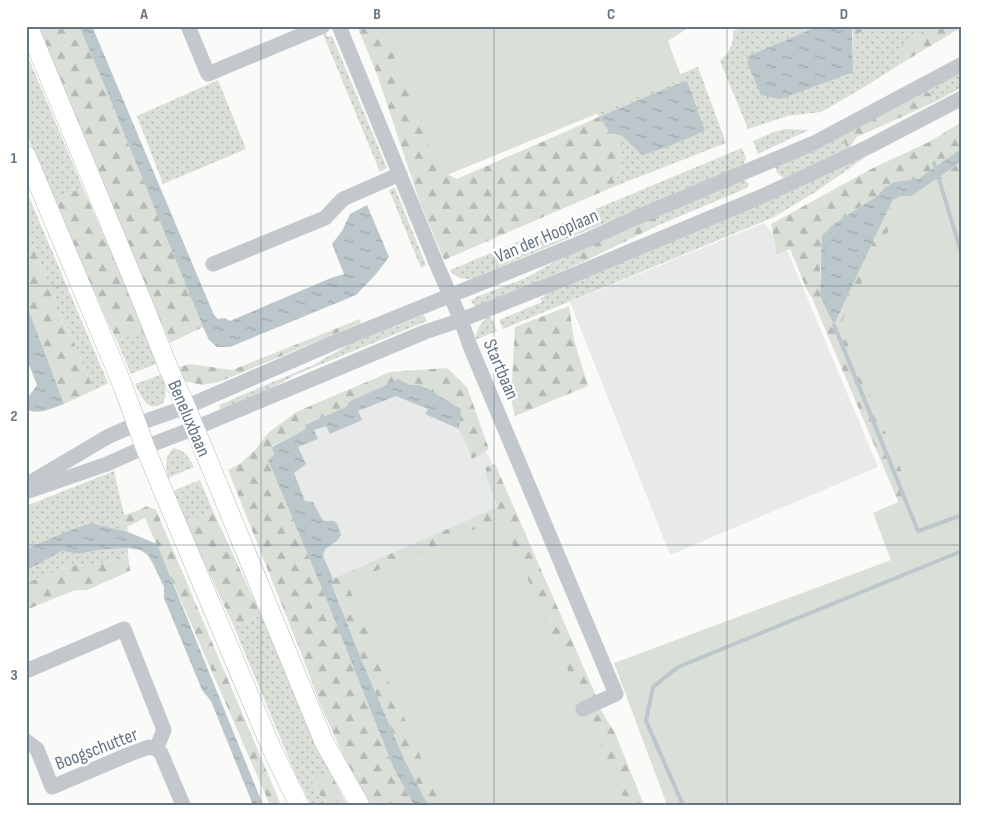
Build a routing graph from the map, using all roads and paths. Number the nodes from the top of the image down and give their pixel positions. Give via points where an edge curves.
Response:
1 (28, 26) edge
2 (188, 26) edge
3 (323, 26) edge
4 (340, 26) edge
5 (962, 64) edge
6 (962, 98) edge
7 (26, 155) edge
8 (400, 174) junction
9 (213, 264) dead end
10 (451, 296) junction
11 (461, 320) junction
12 (186, 407) junction
13 (137, 424) junction
14 (195, 428) junction
15 (145, 447) junction
16 (26, 485) edge
17 (26, 492) edge
18 (26, 671) edge
19 (583, 709) dead end
20 (26, 741) edge
21 (156, 749) junction
22 (182, 805) edge
23 (299, 805) edge
24 (360, 805) edge

1 - 12 main road, Beneluxbaan
2 - 3 street via 208,74
4 - 8 street, Startbaan
5 - 10 street, Van der Hooplaan via 814,143
6 - 11 street via 767,194
7 - 13 main road
8 - 9 street via 343,199 325,218
8 - 10 street, Startbaan
10 - 11 street, Startbaan
10 - 12 street, Van der Hooplaan
11 - 14 street
11 - 19 street, Startbaan via 616,694
12 - 13 street, Van der Hooplaan
12 - 14 main road, Beneluxbaan
13 - 15 main road
13 - 16 street, Van der Hooplaan via 109,436
14 - 15 street
14 - 24 main road, Beneluxbaan via 324,742
15 - 17 street
15 - 23 main road via 267,738
18 - 21 street, Boogschutter via 124,629 164,730
20 - 21 street, Boogschutter via 37,749 52,787 130,754 150,747
21 - 22 street, Boogschutter via 161,753

